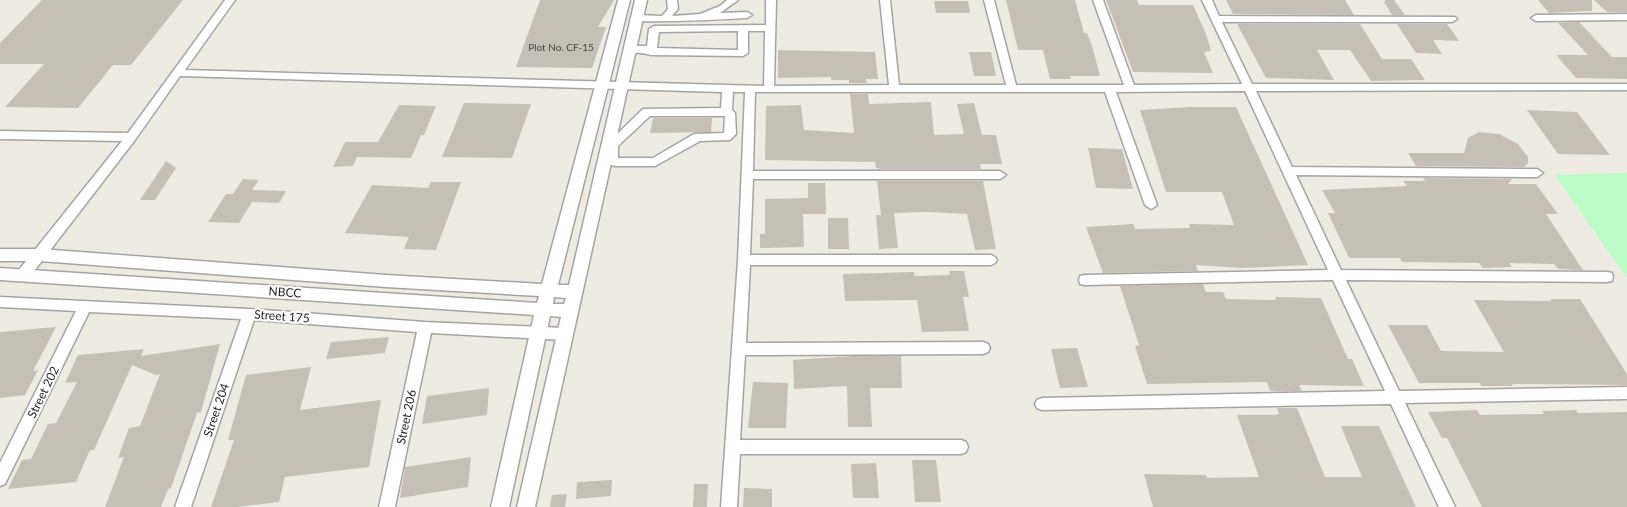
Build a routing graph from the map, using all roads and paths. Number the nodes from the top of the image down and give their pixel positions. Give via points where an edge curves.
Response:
1 (230, 0) edge
2 (624, 0) edge
3 (641, 0) edge
4 (672, 0) edge
5 (733, 0) edge
6 (771, 0) edge
7 (885, 0) edge
8 (989, 0) edge
9 (1098, 0) edge
10 (1207, 0) edge
11 (747, 15) dead end
12 (702, 17) junction
13 (1627, 17) edge
14 (637, 18) junction
15 (665, 18) junction
16 (1536, 18) dead end
17 (1217, 19) junction
18 (1452, 20) dead end
19 (743, 28) junction
20 (771, 28) junction
21 (654, 34) junction
22 (631, 41) junction
23 (652, 49) junction
24 (177, 73) junction
25 (601, 85) junction
26 (620, 85) junction
27 (894, 87) junction
28 (1627, 87) edge
29 (769, 88) junction
30 (1012, 88) junction
31 (1109, 88) junction
32 (1130, 88) junction
33 (1248, 88) junction
34 (728, 89) junction
35 (750, 89) junction
36 (726, 112) junction
37 (0, 136) edge
38 (131, 136) junction
39 (1288, 171) junction
40 (1537, 173) dead end
41 (747, 175) junction
42 (1000, 175) dead end
43 (1151, 205) dead end
44 (0, 255) edge
45 (40, 255) junction
46 (744, 260) junction
47 (991, 260) dead end
48 (0, 274) edge
49 (23, 275) junction
50 (1335, 275) junction
51 (1607, 277) dead end
52 (1085, 280) dead end
53 (549, 291) junction
54 (575, 292) junction
55 (0, 302) edge
56 (86, 305) junction
57 (544, 310) junction
58 (570, 311) junction
59 (249, 314) junction
60 (426, 327) junction
61 (537, 334) junction
62 (564, 334) junction
63 (983, 348) dead end
64 (738, 349) junction
65 (1627, 393) edge
66 (1393, 397) junction
67 (1042, 404) dead end
68 (732, 447) junction
69 (961, 447) dead end
70 (0, 479) edge
71 (183, 507) edge
72 (388, 507) edge
73 (500, 507) edge
74 (526, 507) edge
75 (729, 507) edge
76 (1446, 507) edge

1 - 24 street
2 - 25 street
3 - 14 street
4 - 15 street via 674,9
5 - 12 street
6 - 20 street
7 - 27 street
8 - 30 street
9 - 32 street
10 - 17 street
11 - 12 street
12 - 15 street
13 - 16 street
14 - 15 street
14 - 22 street
17 - 18 street
17 - 33 street
19 - 20 street
19 - 21 street via 654,29
19 - 23 street via 743,53 652,52
20 - 29 street
21 - 22 street
21 - 23 street
22 - 23 street
22 - 26 street
24 - 25 street
24 - 38 street
25 - 26 street
25 - 53 street
26 - 34 street
26 - 54 street
27 - 29 street
27 - 30 street
28 - 33 street
29 - 35 street
30 - 31 street
31 - 32 street
31 - 43 street
32 - 33 street
33 - 39 street
34 - 35 street
34 - 36 street
35 - 41 street
36 - 36 street via 647,112 612,145 611,158 615,162 655,162 698,137 726,137 730,134 730,113
37 - 38 street
38 - 45 street
39 - 40 street
39 - 50 street
41 - 42 street
41 - 46 street
44 - 45 street
45 - 49 street
45 - 53 street
46 - 47 street
46 - 64 street
48 - 49 street, NBCC
49 - 57 street, NBCC
50 - 51 street
50 - 52 street
50 - 66 street
53 - 54 street
53 - 57 street
54 - 58 street
55 - 56 street, Street 175
56 - 59 street, Street 175
56 - 70 street, Street 202
57 - 58 street, NBCC
57 - 61 street
58 - 62 street
59 - 60 street, Street 175
59 - 71 street, Street 204
60 - 61 street, Street 175
60 - 72 street, Street 206
61 - 62 street, Street 175
61 - 73 street
62 - 74 street
63 - 64 street
64 - 68 street
65 - 66 street
66 - 67 street
66 - 76 street
68 - 69 street
68 - 75 street

